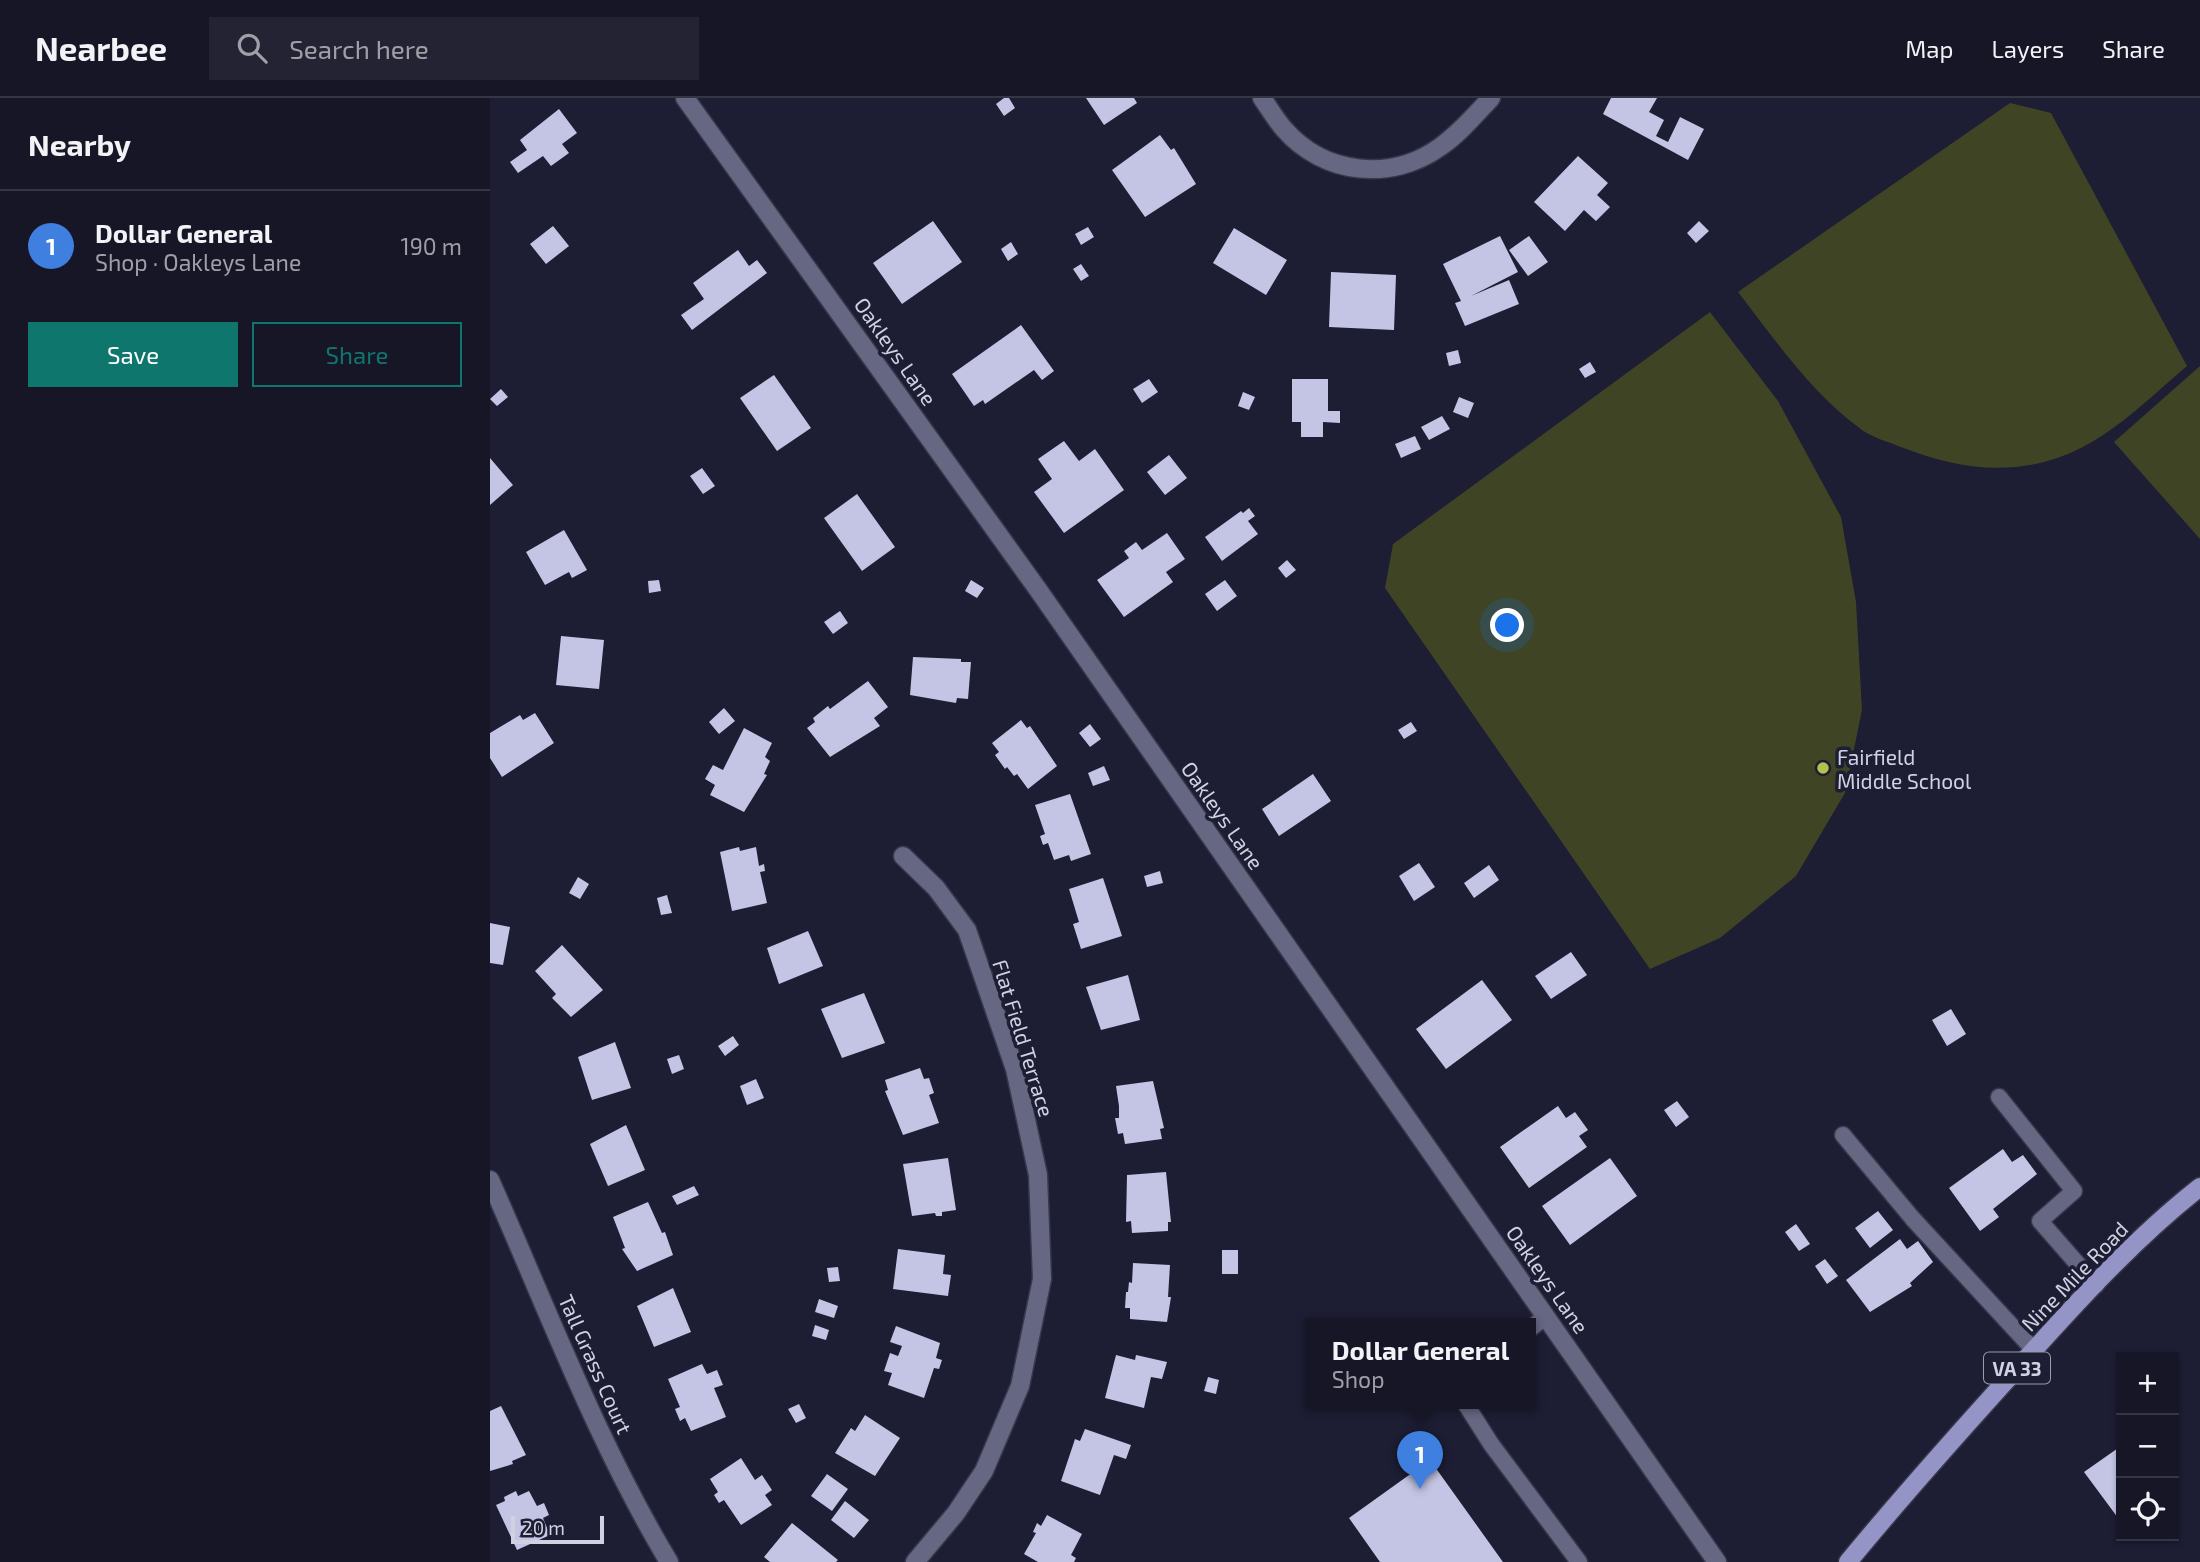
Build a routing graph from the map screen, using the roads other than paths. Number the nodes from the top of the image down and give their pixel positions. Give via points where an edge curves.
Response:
1 (685, 98) edge
2 (1262, 98) edge
3 (1491, 98) edge
4 (903, 856) dead end
5 (1999, 1097) dead end
6 (1843, 1135) dead end
7 (490, 1180) edge
8 (2200, 1187) edge
9 (2096, 1284) junction
10 (1546, 1316) junction
11 (1536, 1324) edge
12 (2034, 1350) junction
13 (1469, 1409) edge
14 (669, 1562) edge
15 (915, 1562) edge
16 (1579, 1562) edge
17 (1717, 1562) edge
18 (1848, 1562) edge

1 - 10 street, Oakleys Lane via 1039,591
2 - 3 street via 1303,147 1326,161 1374,170 1424,157
4 - 15 street, Flat Field Terrace via 936,888 967,930 1015,1069 1038,1175 1042,1279 1020,1385 984,1471
5 - 9 lane via 2074,1191 2040,1222
6 - 12 lane
7 - 14 street, Tall Grass Court via 615,1462
8 - 9 main road, Nine Mile Road / VA 33
9 - 12 main road, Nine Mile Road / VA 33
10 - 11 lane
10 - 17 street, Oakleys Lane
12 - 18 main road, Nine Mile Road / VA 33
13 - 16 lane

